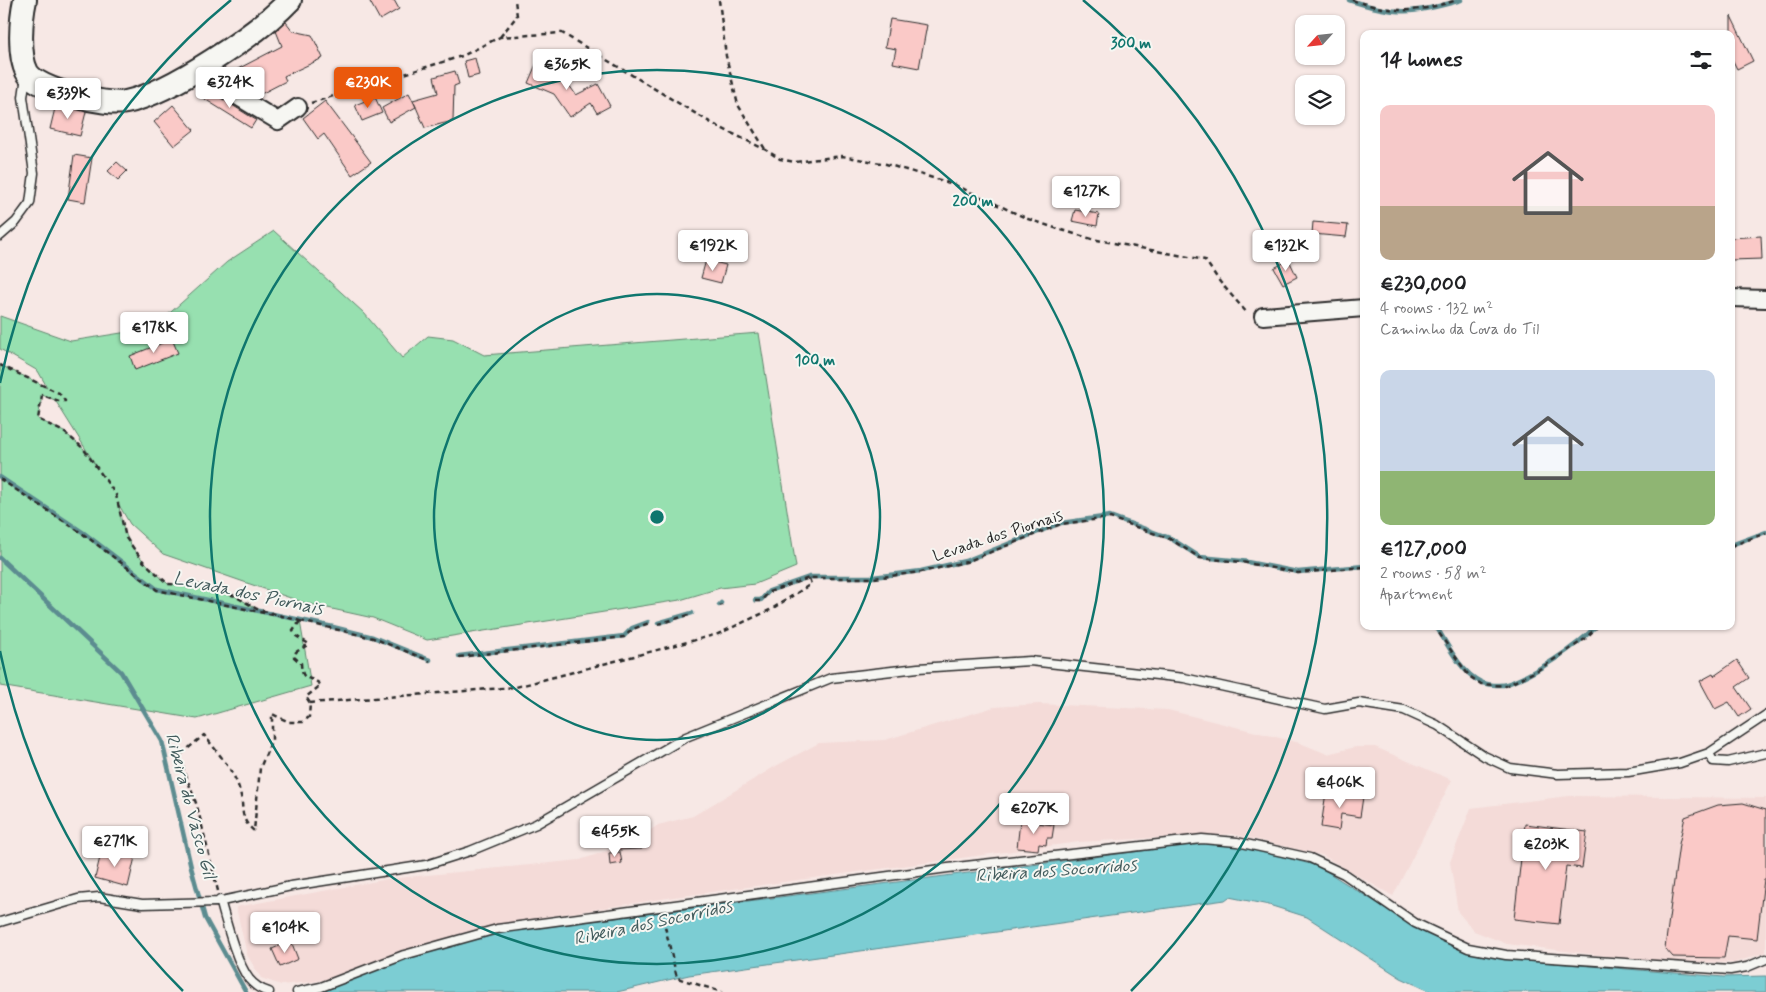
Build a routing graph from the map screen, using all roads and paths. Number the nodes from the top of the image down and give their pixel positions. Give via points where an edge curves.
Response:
1 (25, 0) edge
2 (290, 0) edge
3 (515, 0) edge
4 (719, 0) edge
5 (1352, 0) edge
6 (1457, 0) edge
7 (500, 36) junction
8 (194, 70) junction
9 (27, 72) junction
10 (298, 107) joint
11 (766, 150) junction
12 (0, 236) edge
13 (1735, 298) edge
14 (1766, 299) edge
15 (1360, 308) edge
16 (1263, 316) joint
17 (0, 365) edge
18 (0, 479) edge
19 (1766, 533) edge
20 (1735, 545) edge
21 (1360, 567) edge
22 (809, 578) junction
23 (755, 601) dead end
24 (692, 614) dead end
25 (300, 621) junction
26 (648, 624) dead end
27 (658, 624) dead end
28 (1437, 630) edge
29 (1594, 630) edge
30 (459, 657) dead end
31 (430, 660) dead end
32 (310, 703) junction
33 (1766, 715) edge
34 (1709, 753) junction
35 (1766, 754) edge
36 (218, 901) junction
37 (660, 905) junction
38 (0, 922) edge
39 (1766, 959) edge
40 (269, 992) edge
41 (297, 992) edge
42 (722, 992) edge

1 - 9 street via 22,47
2 - 8 street via 253,32
3 - 7 path via 517,16
4 - 11 path via 726,56 738,105
5 - 6 path via 1379,9 1404,12
7 - 10 path via 462,56
7 - 11 path via 562,33 712,124
8 - 9 street via 160,90 126,102 111,103 56,89 36,81
8 - 10 street via 278,121
9 - 12 lane via 23,97 34,173 30,203
11 - 16 path via 780,160 795,162 842,156 886,164 953,184 1020,216 1058,229 1092,239 1205,260 1248,315
13 - 14 street
15 - 16 street
17 - 25 path via 59,393 65,401 42,394 38,419 64,432 83,448 116,495 126,538 143,561 168,584 198,584 235,596 257,609
18 - 25 path via 84,534 157,590
19 - 20 path
21 - 22 path, Levada dos Piornais via 1298,573 1200,558 1170,539 1110,518 1062,524 966,562 921,572 874,578
22 - 23 path, Levada dos Piornais via 770,592 762,601
22 - 32 path via 811,584 770,610 718,634 525,685
24 - 27 path
25 - 31 path via 373,638
25 - 32 path via 293,631 309,644 294,657 301,662 301,674 321,685 306,697
26 - 30 path via 624,637
28 - 29 path via 1469,676 1481,684 1506,686 1538,670 1585,640
32 - 36 path via 309,717 303,722 289,722 272,714 272,740 260,768 254,831 245,823 240,792 234,778 204,735 180,756 197,806
33 - 34 lane
34 - 35 lane via 1713,761 1720,762
34 - 36 lane via 1680,763 1628,772 1558,774 1510,768 1484,756 1437,725 1404,710 1359,703 1325,709 1184,678 1030,661 918,668 831,678 686,737 536,824 470,851 426,865
36 - 38 lane via 142,904 100,897 78,899
36 - 40 lane via 249,979
37 - 39 lane via 1202,839 1237,842 1310,858 1344,874 1415,923 1468,948 1506,955 1722,970 1747,967
37 - 41 lane via 497,929 404,955 321,987
37 - 42 path via 677,978

